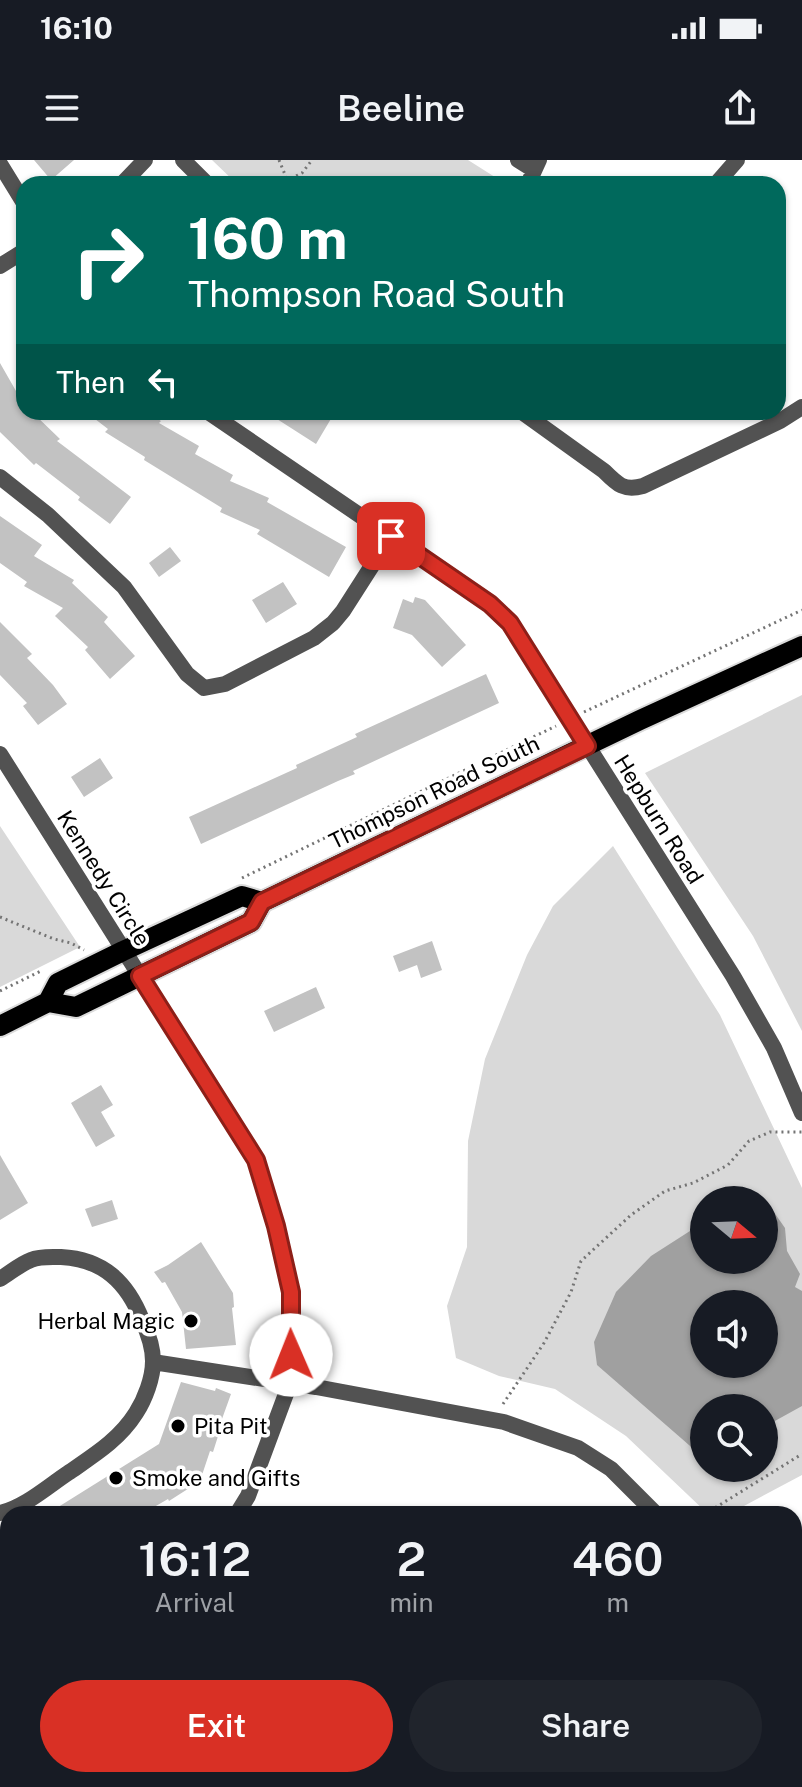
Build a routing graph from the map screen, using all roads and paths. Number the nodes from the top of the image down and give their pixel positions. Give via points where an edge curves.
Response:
1 (145, 160) edge
2 (183, 160) edge
3 (312, 160) edge
4 (518, 160) edge
5 (737, 160) edge
6 (0, 164) edge
7 (534, 171) edge
8 (130, 176) edge
9 (199, 176) edge
10 (298, 176) edge
11 (723, 176) edge
12 (16, 190) edge
13 (220, 420) edge
14 (533, 420) edge
15 (769, 420) edge
16 (0, 477) edge
17 (391, 536) junction
18 (802, 610) edge
19 (802, 646) edge
20 (570, 719) junction
21 (587, 746) junction
22 (0, 754) edge
23 (241, 878) dead end
24 (262, 902) junction
25 (0, 917) edge
26 (123, 951) junction
27 (78, 952) dead end
28 (52, 965) dead end
29 (140, 976) junction
30 (0, 991) edge
31 (48, 1002) junction
32 (0, 1026) edge
33 (802, 1113) edge
34 (802, 1132) edge
35 (0, 1279) edge
36 (153, 1362) junction
37 (290, 1383) junction
38 (493, 1420) junction
39 (802, 1454) edge
40 (19, 1506) edge
41 (242, 1506) edge
42 (648, 1506) edge
43 (718, 1506) edge

1 - 8 street
2 - 9 street
3 - 10 path
4 - 7 street
5 - 11 street
6 - 12 street
13 - 17 street, Hepburn Road
14 - 15 street via 631,489
16 - 17 street via 124,587 187,674 204,688 225,684 333,623
17 - 20 street, Hepburn Road via 510,623
18 - 20 path
19 - 21 main road, Thompson Road South
20 - 21 street, Hepburn Road
20 - 23 path
21 - 24 main road, Thompson Road South
21 - 33 street, Hepburn Road via 733,976 774,1048
22 - 26 street, Kennedy Circle
24 - 26 main road, Thompson Road South via 242,896
24 - 29 main road, Thompson Road South via 251,922
25 - 27 path via 84,950
26 - 29 street, Kennedy Circle
26 - 31 main road, Thompson Road South via 58,983
28 - 30 path
29 - 31 main road, Thompson Road South via 76,1007
29 - 37 street, Kennedy Circle via 256,1160 291,1292
31 - 32 main road, Thompson Road South
34 - 38 path via 770,1132 749,1141 728,1165 665,1191 631,1215 581,1261 544,1343
35 - 36 street via 40,1257 79,1258 98,1266 125,1287 136,1304
36 - 37 street
36 - 40 street via 146,1393 121,1434
37 - 38 street
37 - 41 street, Kennedy Circle
38 - 42 street via 578,1448 611,1469
39 - 43 path

